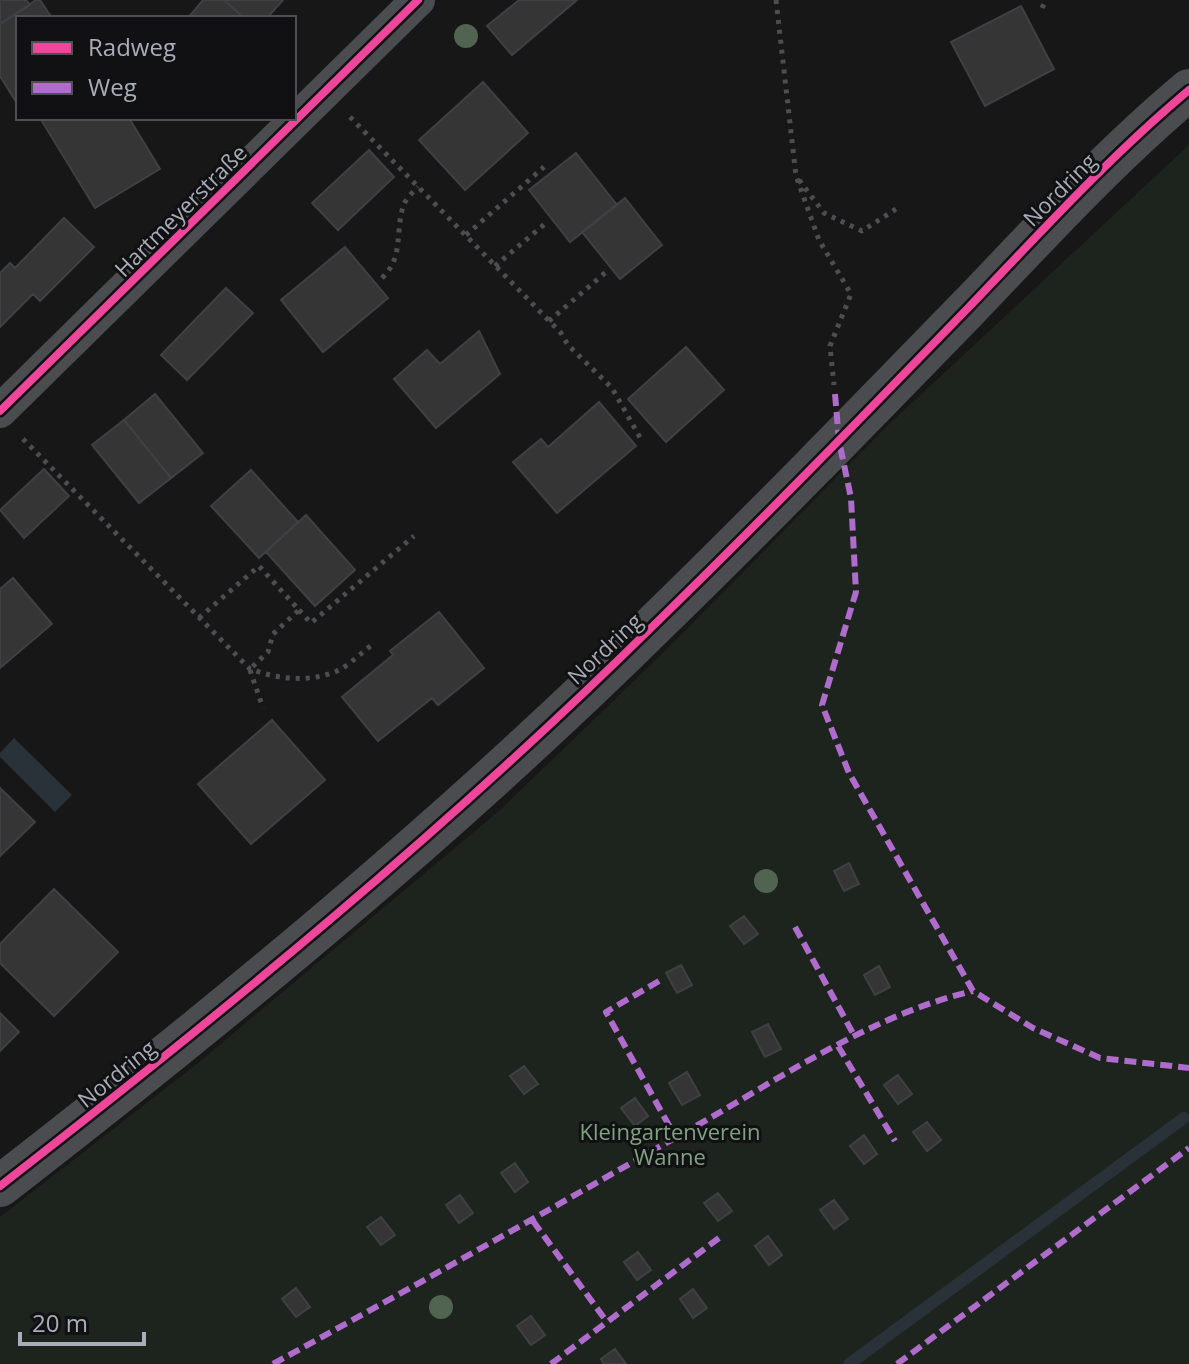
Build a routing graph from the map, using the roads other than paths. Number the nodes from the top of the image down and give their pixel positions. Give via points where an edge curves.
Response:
1 (401, 7) edge
2 (1189, 90) edge
3 (296, 113) edge
4 (289, 120) edge
5 (0, 411) edge
6 (0, 1186) edge

1 - 3 street, Hartmeyerstraße
2 - 6 street, Nordring via 1099,173 651,629 462,806 292,953
4 - 5 street, Hartmeyerstraße

